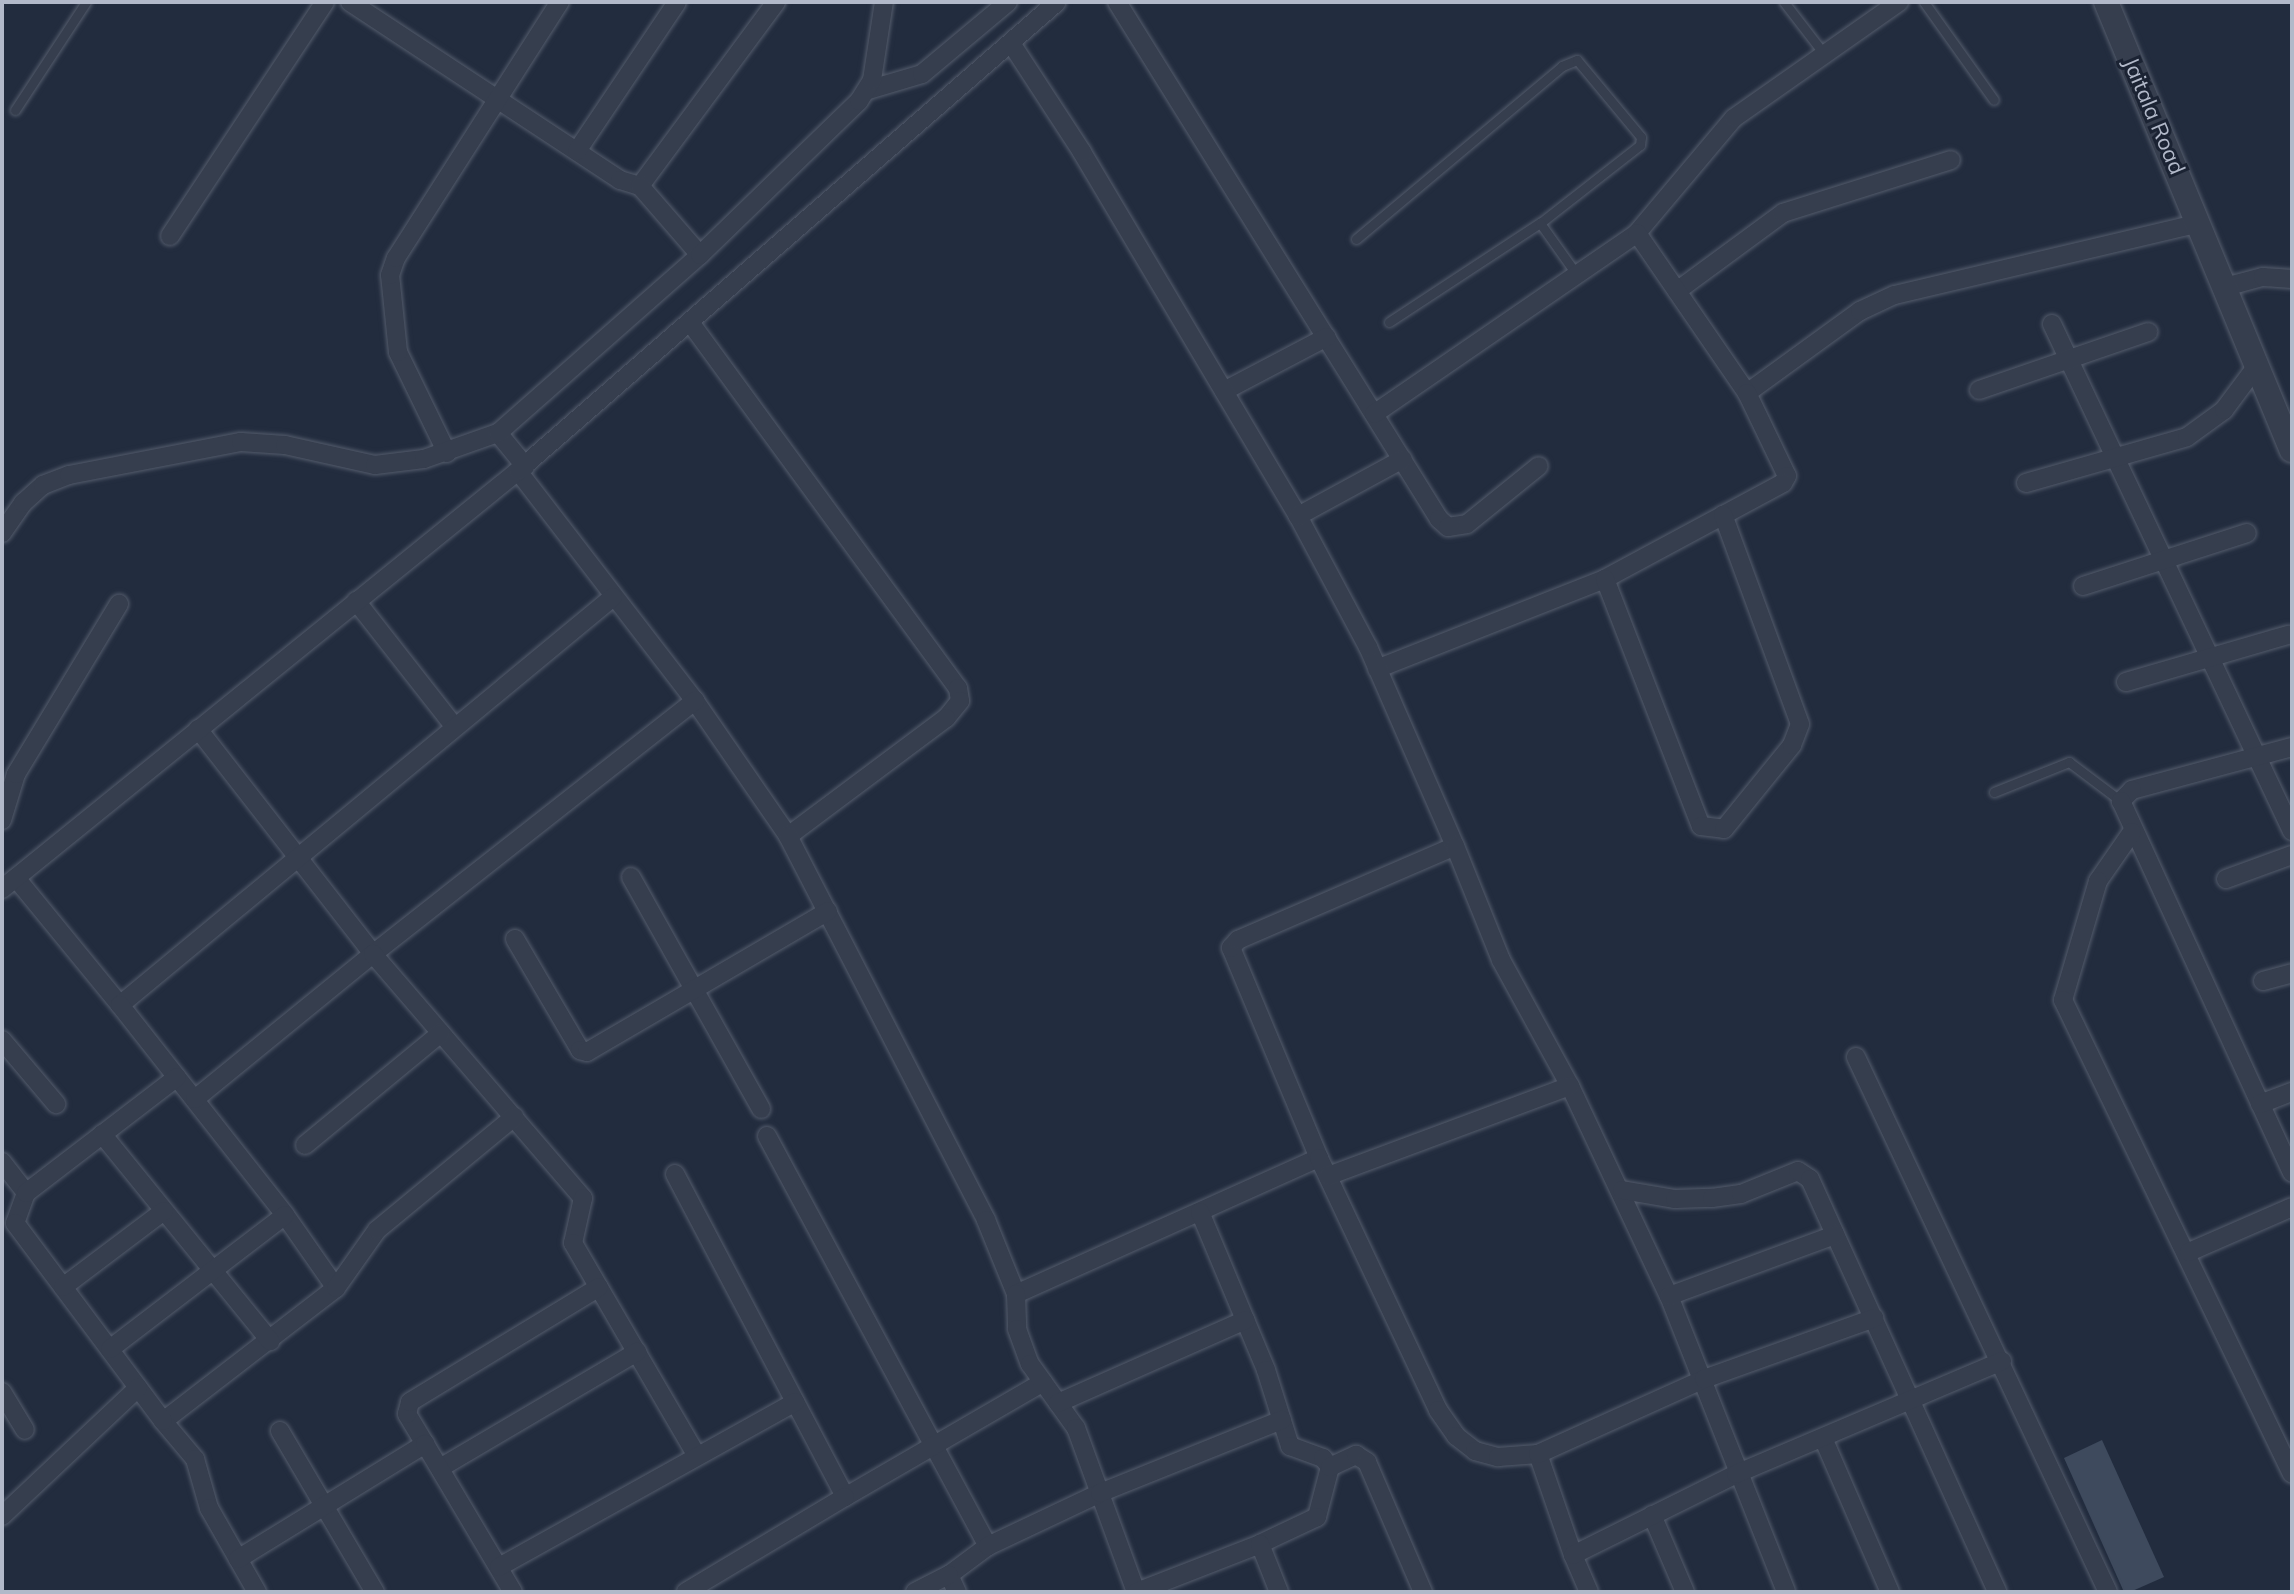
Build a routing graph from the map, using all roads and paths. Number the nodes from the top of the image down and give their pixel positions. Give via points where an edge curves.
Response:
1 (86, 2) edge
2 (325, 2) edge
3 (350, 2) edge
4 (560, 2) edge
5 (677, 2) edge
6 (776, 2) edge
7 (884, 2) edge
8 (1008, 2) edge
9 (1057, 2) edge
10 (1117, 2) edge
11 (1784, 2) edge
12 (1899, 2) edge
13 (1924, 2) edge
14 (2106, 2) edge
15 (1011, 43) junction
16 (1824, 54) junction
17 (868, 90) junction
18 (497, 96) junction
19 (1994, 100) dead end
20 (15, 110) dead end
21 (577, 151) junction
22 (1951, 160) dead end
23 (640, 186) junction
24 (1540, 223) junction
25 (2201, 226) junction
26 (1637, 233) junction
27 (170, 236) dead end
28 (1356, 239) dead end
29 (700, 255) junction
30 (1577, 275) junction
31 (2292, 279) edge
32 (2225, 287) junction
33 (1677, 291) junction
34 (1389, 322) dead end
35 (2052, 324) dead end
36 (692, 325) junction
37 (2148, 332) dead end
38 (1327, 337) junction
39 (2070, 361) junction
40 (2256, 367) junction
41 (1979, 390) dead end
42 (1224, 391) junction
43 (1747, 393) junction
44 (1374, 414) junction
45 (498, 433) junction
46 (2292, 450) edge
47 (447, 453) junction
48 (1403, 459) junction
49 (2117, 459) junction
50 (1539, 466) dead end
51 (522, 468) junction
52 (2026, 483) dead end
53 (1723, 515) junction
54 (1298, 516) junction
55 (2, 533) edge
56 (2247, 533) dead end
57 (2165, 559) junction
58 (1605, 579) junction
59 (2083, 586) dead end
60 (613, 597) junction
61 (356, 601) junction
62 (119, 604) dead end
63 (2288, 635) dead end
64 (2212, 657) junction
65 (1377, 669) junction
66 (2126, 682) dead end
67 (695, 701) junction
68 (454, 726) junction
69 (198, 729) junction
70 (2292, 747) edge
71 (2258, 759) junction
72 (1994, 792) dead end
73 (2121, 801) junction
74 (2, 820) edge
75 (2292, 831) edge
76 (2132, 832) junction
77 (788, 836) junction
78 (1455, 846) junction
79 (2292, 855) edge
80 (298, 856) junction
81 (631, 877) dead end
82 (2226, 879) dead end
83 (9, 883) edge
84 (828, 911) junction
85 (515, 939) dead end
86 (373, 954) junction
87 (2292, 973) edge
88 (2263, 981) dead end
89 (696, 986) junction
90 (120, 1005) junction
91 (441, 1033) junction
92 (2, 1040) edge
93 (1856, 1057) dead end
94 (177, 1077) junction
95 (1570, 1086) junction
96 (2292, 1092) edge
97 (195, 1099) junction
98 (56, 1104) dead end
99 (2260, 1104) junction
100 (761, 1109) dead end
101 (514, 1117) junction
102 (102, 1134) junction
103 (767, 1136) dead end
104 (305, 1145) dead end
105 (1319, 1158) junction
106 (2, 1162) edge
107 (2292, 1172) edge
108 (675, 1174) dead end
109 (1328, 1176) junction
110 (1622, 1190) junction
111 (26, 1193) junction
112 (2292, 1207) edge
113 (164, 1211) junction
114 (1200, 1212) junction
115 (285, 1215) junction
116 (1835, 1235) junction
117 (2189, 1252) junction
118 (213, 1271) junction
119 (63, 1287) junction
120 (599, 1287) junction
121 (336, 1288) junction
122 (1016, 1294) junction
123 (1669, 1296) junction
124 (1874, 1318) junction
125 (1245, 1320) junction
126 (270, 1341) junction
127 (110, 1349) junction
128 (637, 1352) junction
129 (2002, 1361) junction
130 (1704, 1379) junction
131 (1043, 1382) junction
132 (138, 1388) junction
133 (2, 1392) edge
134 (1912, 1400) junction
135 (795, 1402) junction
136 (1058, 1403) junction
137 (1282, 1420) junction
138 (163, 1421) junction
139 (25, 1430) dead end
140 (280, 1431) dead end
141 (1823, 1438) junction
142 (425, 1444) junction
143 (935, 1449) junction
144 (696, 1454) junction
145 (1538, 1454) junction
146 (1330, 1467) junction
147 (440, 1468) junction
148 (1736, 1474) junction
149 (2292, 1474) edge
150 (1100, 1493) junction
151 (845, 1497) junction
152 (326, 1507) junction
153 (1652, 1515) junction
154 (2, 1516) edge
155 (1260, 1544) junction
156 (988, 1546) junction
157 (1573, 1555) junction
158 (238, 1559) junction
159 (499, 1567) junction
160 (949, 1575) junction
161 (1415, 1590) edge
162 (257, 1592) edge
163 (375, 1592) edge
164 (513, 1592) edge
165 (686, 1592) edge
166 (915, 1592) edge
167 (957, 1592) edge
168 (1136, 1592) edge
169 (1279, 1592) edge
170 (1589, 1592) edge
171 (1685, 1592) edge
172 (1786, 1592) edge
173 (1890, 1592) edge
174 (1997, 1592) edge
175 (2108, 1592) edge

1 - 20 lane
2 - 27 street
3 - 18 street
4 - 18 street
5 - 21 street
6 - 23 street
7 - 17 street
8 - 17 street via 922,74
9 - 15 street
10 - 38 street
11 - 16 lane
12 - 16 street
13 - 19 lane
14 - 25 street, Jaitala Road
15 - 36 street
15 - 42 street
16 - 26 street via 1734,118
17 - 29 street
18 - 21 street
18 - 47 street via 390,275 398,352
21 - 23 street via 620,180
22 - 33 street via 1783,213
23 - 29 street
24 - 28 lane via 1640,145 1641,137 1577,60 1562,66
24 - 30 lane
24 - 34 lane
25 - 32 street, Jaitala Road
25 - 43 street via 1895,295 1860,311
26 - 30 street
26 - 33 street
29 - 45 street
30 - 44 street
31 - 32 street via 2263,277
32 - 40 street, Jaitala Road
33 - 43 street
35 - 39 street
36 - 51 street
36 - 77 street via 958,688 960,701 946,718
37 - 39 street
38 - 42 street
38 - 44 street
39 - 41 street
39 - 49 street
40 - 46 street, Jaitala Road
40 - 49 street via 2224,410 2202,429
42 - 54 street
43 - 53 street via 1787,476
44 - 48 street
45 - 47 street
45 - 51 street
47 - 55 street via 375,465 285,445 241,442 69,475 43,485
48 - 50 street via 1439,519 1455,528
48 - 54 street
49 - 52 street
49 - 57 street
51 - 60 street
51 - 61 street
53 - 58 street
53 - 58 street via 1800,724 1792,745 1724,829 1701,826
54 - 65 street
56 - 57 street
57 - 59 street
57 - 64 street
58 - 65 street
60 - 67 street
60 - 68 street
61 - 68 street
61 - 69 street
62 - 74 street via 16,774
63 - 64 street
64 - 66 street
64 - 71 street
65 - 78 street
67 - 77 street
67 - 86 street
68 - 80 street
69 - 80 street
69 - 83 street
70 - 71 street
71 - 73 street via 2132,790
71 - 75 street
72 - 73 lane via 2069,762
73 - 76 street
76 - 99 street
76 - 117 street via 2098,881 2063,1000
77 - 84 street
78 - 95 street via 1501,960
78 - 105 street via 1238,940 1231,948
79 - 82 street
80 - 86 street
80 - 90 street
81 - 89 street
83 - 90 street
84 - 89 street
84 - 122 street via 986,1220
85 - 89 street via 583,1052
86 - 91 street
86 - 97 street
87 - 88 street
89 - 100 street
90 - 94 street
91 - 101 street
91 - 104 street
92 - 98 street
93 - 129 street
94 - 97 street
94 - 102 street
95 - 109 street
95 - 110 street
96 - 99 street
97 - 115 street
99 - 107 street
101 - 120 street via 583,1198 573,1243
101 - 121 street via 377,1230
102 - 111 street
102 - 113 street
103 - 143 street
105 - 109 street
105 - 114 street
106 - 111 street
108 - 135 street
109 - 145 street via 1438,1410 1456,1436 1475,1451 1498,1457
110 - 116 street via 1712,1198 1741,1194 1798,1171 1810,1179
110 - 123 street
111 - 119 street via 15,1223
112 - 117 street
113 - 118 street
113 - 119 street
114 - 122 street
114 - 125 street
115 - 118 street
115 - 121 street
116 - 123 street
116 - 124 street
117 - 149 street
118 - 126 street
118 - 127 street
119 - 127 street
120 - 128 street
120 - 142 street via 410,1402 407,1414
121 - 126 street
122 - 131 street via 1017,1329
123 - 130 street
124 - 130 street
124 - 134 street
125 - 136 street
125 - 137 street
126 - 138 street
127 - 132 street
128 - 144 street
128 - 147 street
129 - 134 street
129 - 175 street
130 - 145 street
130 - 148 street
131 - 136 street
131 - 143 street
132 - 138 street
132 - 154 street
133 - 139 street
134 - 141 street
134 - 174 street
135 - 144 street
135 - 151 street
136 - 150 street via 1076,1428
137 - 146 street via 1292,1449 1323,1458
137 - 150 street
138 - 158 street via 195,1459 209,1508
140 - 152 street
141 - 148 street
141 - 173 street
142 - 147 street
142 - 152 street
143 - 151 street
143 - 156 street
144 - 159 street
145 - 157 street
146 - 155 street via 1317,1517
146 - 161 street via 1356,1455 1367,1462
147 - 159 street
148 - 153 street
148 - 172 street
150 - 156 street
150 - 168 street
151 - 165 street
152 - 158 street
152 - 163 street
153 - 157 street
153 - 171 street
155 - 168 street
155 - 169 street
156 - 160 street
157 - 170 street
158 - 162 street
159 - 164 street
160 - 166 street
160 - 167 street

